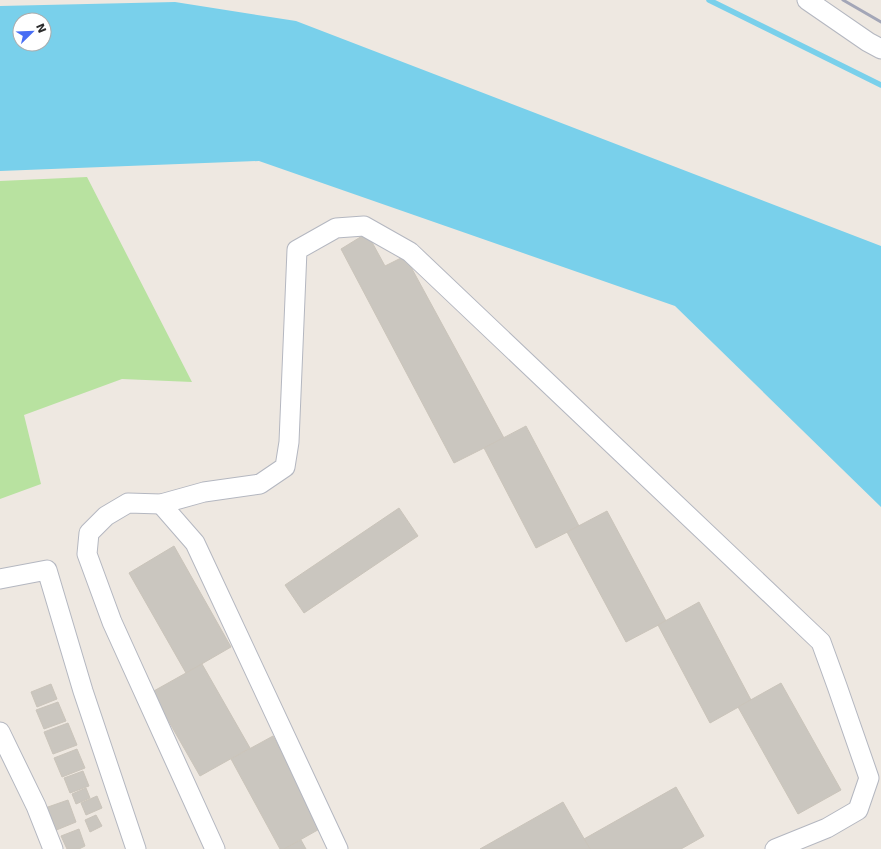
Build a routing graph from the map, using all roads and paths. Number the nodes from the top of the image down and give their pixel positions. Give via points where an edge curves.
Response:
1 (807, 0) edge
2 (881, 49) edge
3 (161, 504) junction
4 (0, 579) edge
5 (0, 732) edge
6 (53, 849) edge
7 (136, 849) edge
8 (215, 849) edge
9 (338, 849) edge
10 (775, 849) edge

1 - 2 street
3 - 8 street via 128,503 106,516 89,533 87,554 112,622
3 - 9 street via 195,543
3 - 10 street via 204,492 260,484 285,467 289,442 297,250 336,228 364,226 410,252 821,642 869,778 858,810 827,828
4 - 7 street via 47,570 83,692
5 - 6 street via 36,806

